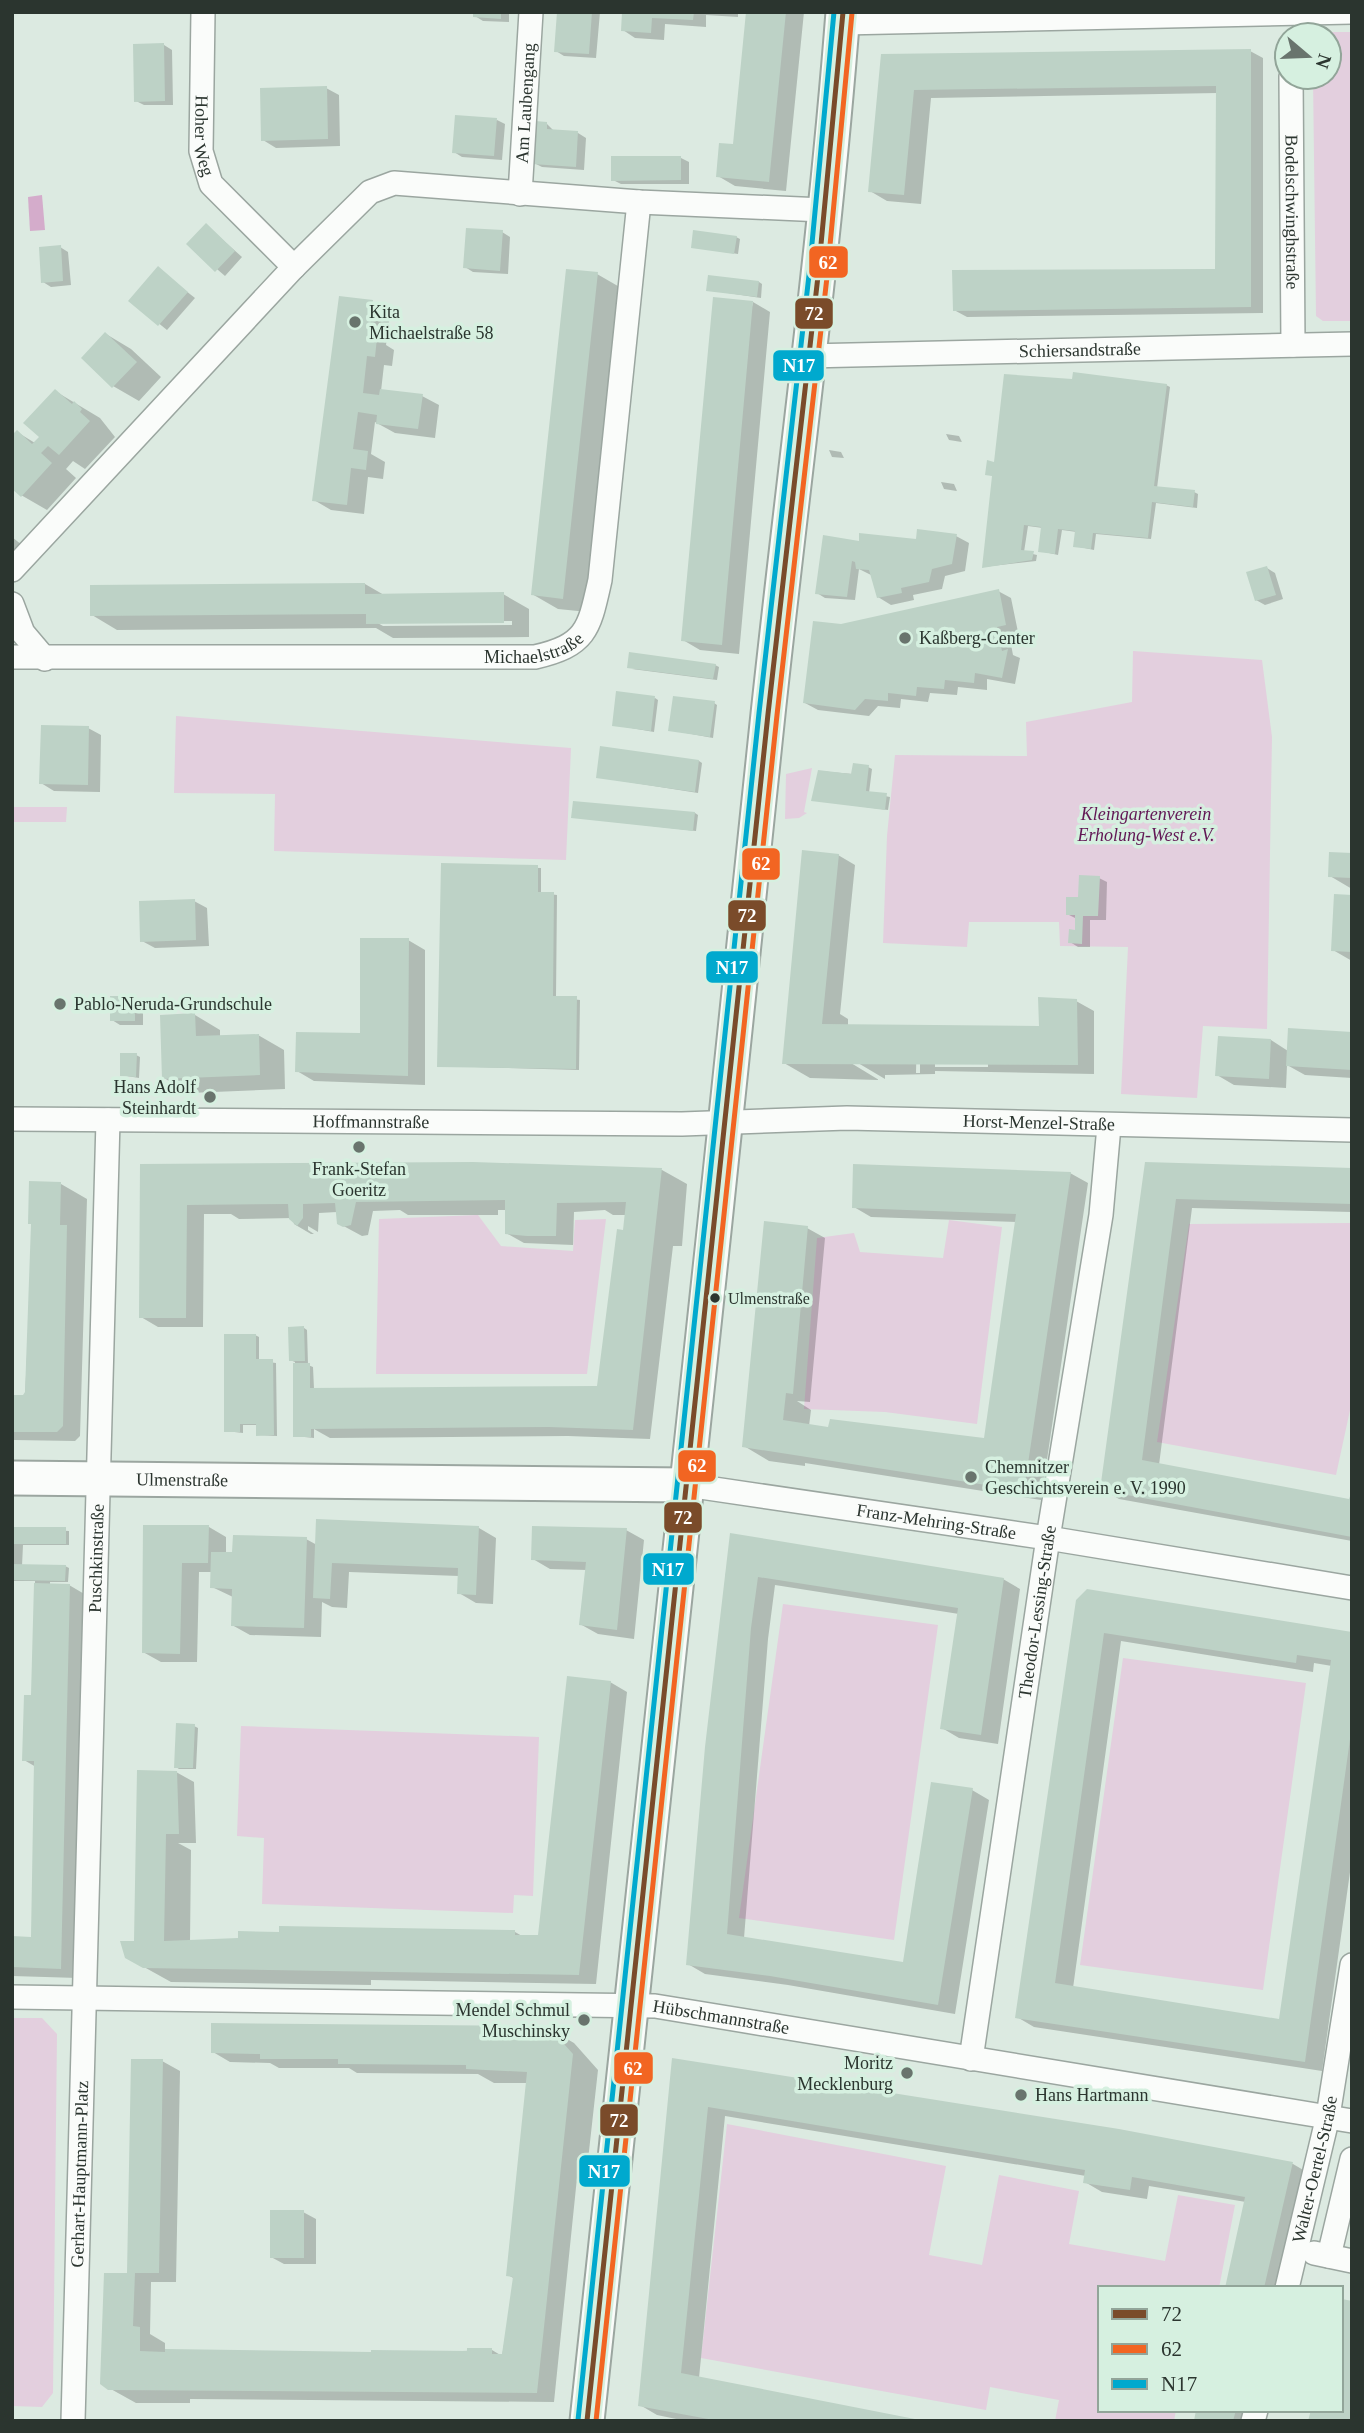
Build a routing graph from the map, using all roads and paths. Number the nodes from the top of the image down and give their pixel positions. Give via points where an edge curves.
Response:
1 (203, 12) edge
2 (531, 12) edge
3 (1352, 12) edge
4 (843, 18) edge
5 (1291, 20) edge
6 (1291, 91) edge
7 (520, 194) junction
8 (639, 202) junction
9 (823, 210) junction
10 (294, 267) junction
11 (1352, 344) edge
12 (1293, 345) junction
13 (807, 356) junction
14 (14, 571) edge
15 (12, 604) edge
16 (12, 657) edge
17 (45, 659) junction
18 (12, 1119) edge
19 (108, 1120) junction
20 (728, 1121) junction
21 (1109, 1126) junction
22 (1352, 1130) edge
23 (12, 1478) edge
24 (97, 1479) junction
25 (687, 1485) junction
26 (1048, 1538) junction
27 (1352, 1588) edge
28 (1352, 1965) edge
29 (12, 1997) edge
30 (83, 1998) junction
31 (632, 2004) junction
32 (971, 2059) junction
33 (1328, 2116) junction
34 (1352, 2120) edge
35 (1352, 2160) edge
36 (1297, 2250) junction
37 (1329, 2256) junction
38 (1352, 2262) edge
39 (1288, 2286) edge
40 (73, 2421) edge
41 (587, 2421) edge

1 - 10 street, Hoher Weg via 201,150 211,184
2 - 7 street, Am Laubengang
3 - 5 street
4 - 5 street
4 - 9 street
6 - 12 street, Bodelschwinghstraße
7 - 8 street
7 - 10 street via 382,185 370,191
8 - 9 street
8 - 17 street, Michaelstraße via 600,580 580,639 559,652 535,657
9 - 13 street
10 - 14 street
11 - 12 street, Schiersandstraße
12 - 13 street, Schiersandstraße
13 - 20 street
15 - 17 street via 23,633
16 - 17 street, Michaelstraße
18 - 19 street, Hoffmannstraße
19 - 20 street, Hoffmannstraße
19 - 24 street, Puschkinstraße
20 - 21 street, Horst-Menzel-Straße via 847,1118
20 - 25 street
21 - 22 street, Horst-Menzel-Straße
21 - 26 street, Theodor-Lessing-Straße via 1101,1215
23 - 24 street, Ulmenstraße
24 - 25 street, Ulmenstraße
24 - 30 street, Puschkinstraße
25 - 26 street, Franz-Mehring-Straße
25 - 31 street
26 - 27 street, Franz-Mehring-Straße
26 - 32 street, Theodor-Lessing-Straße
28 - 33 street, Walter-Oertel-Straße
29 - 30 street
30 - 31 street, Hübschmannstraße
30 - 40 street, Gerhart-Hauptmann-Platz
31 - 32 street, Hübschmannstraße
31 - 41 street
32 - 33 street, Hübschmannstraße
33 - 34 street, Hübschmannstraße
33 - 36 street, Walter-Oertel-Straße
35 - 37 street, Walter-Oertel-Straße
36 - 37 street
36 - 39 street, Walter-Oertel-Straße
37 - 38 street

